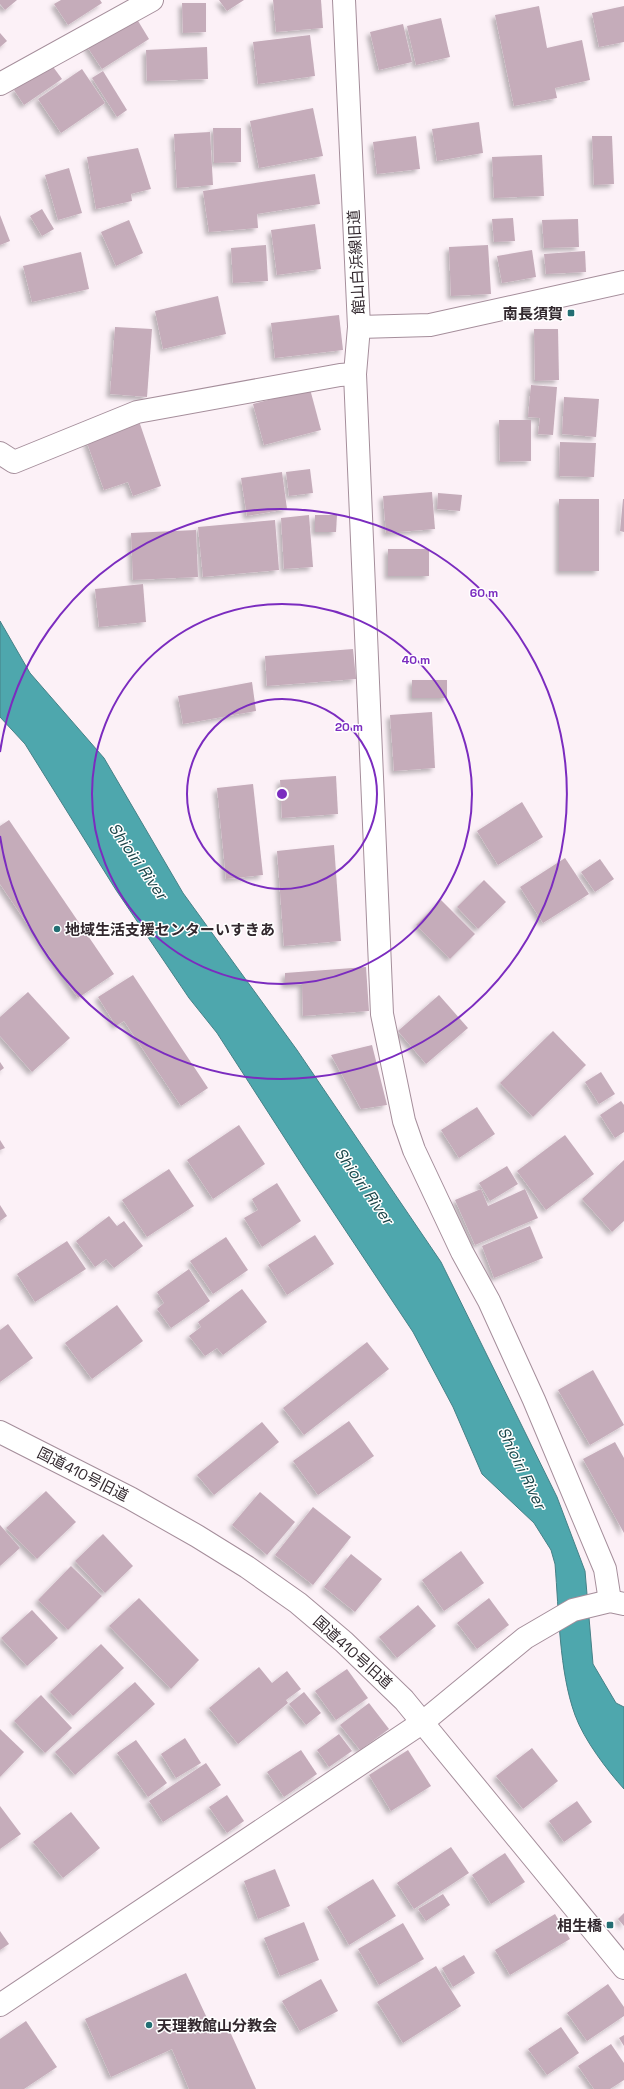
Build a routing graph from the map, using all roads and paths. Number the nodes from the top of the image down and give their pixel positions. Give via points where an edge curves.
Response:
1 (152, 0) edge
2 (344, 0) edge
3 (0, 84) edge
4 (624, 282) edge
5 (359, 327) junction
6 (355, 374) junction
7 (0, 454) edge
8 (0, 1432) edge
9 (611, 1603) edge
10 (423, 1722) junction
11 (624, 1968) edge
12 (0, 2005) edge

1 - 3 street
2 - 5 street, 館山白浜線旧道
4 - 5 street, 館山白浜線旧道 via 430,325
5 - 6 street
6 - 7 street via 137,412 14,462
6 - 9 street via 382,1014 396,1083 404,1121 414,1150 538,1407 605,1568
8 - 10 street, 国道410号旧道 via 130,1498 247,1567 298,1603 344,1642
9 - 10 street via 573,1610 525,1638
10 - 11 street, 国道410号旧道
10 - 12 street

